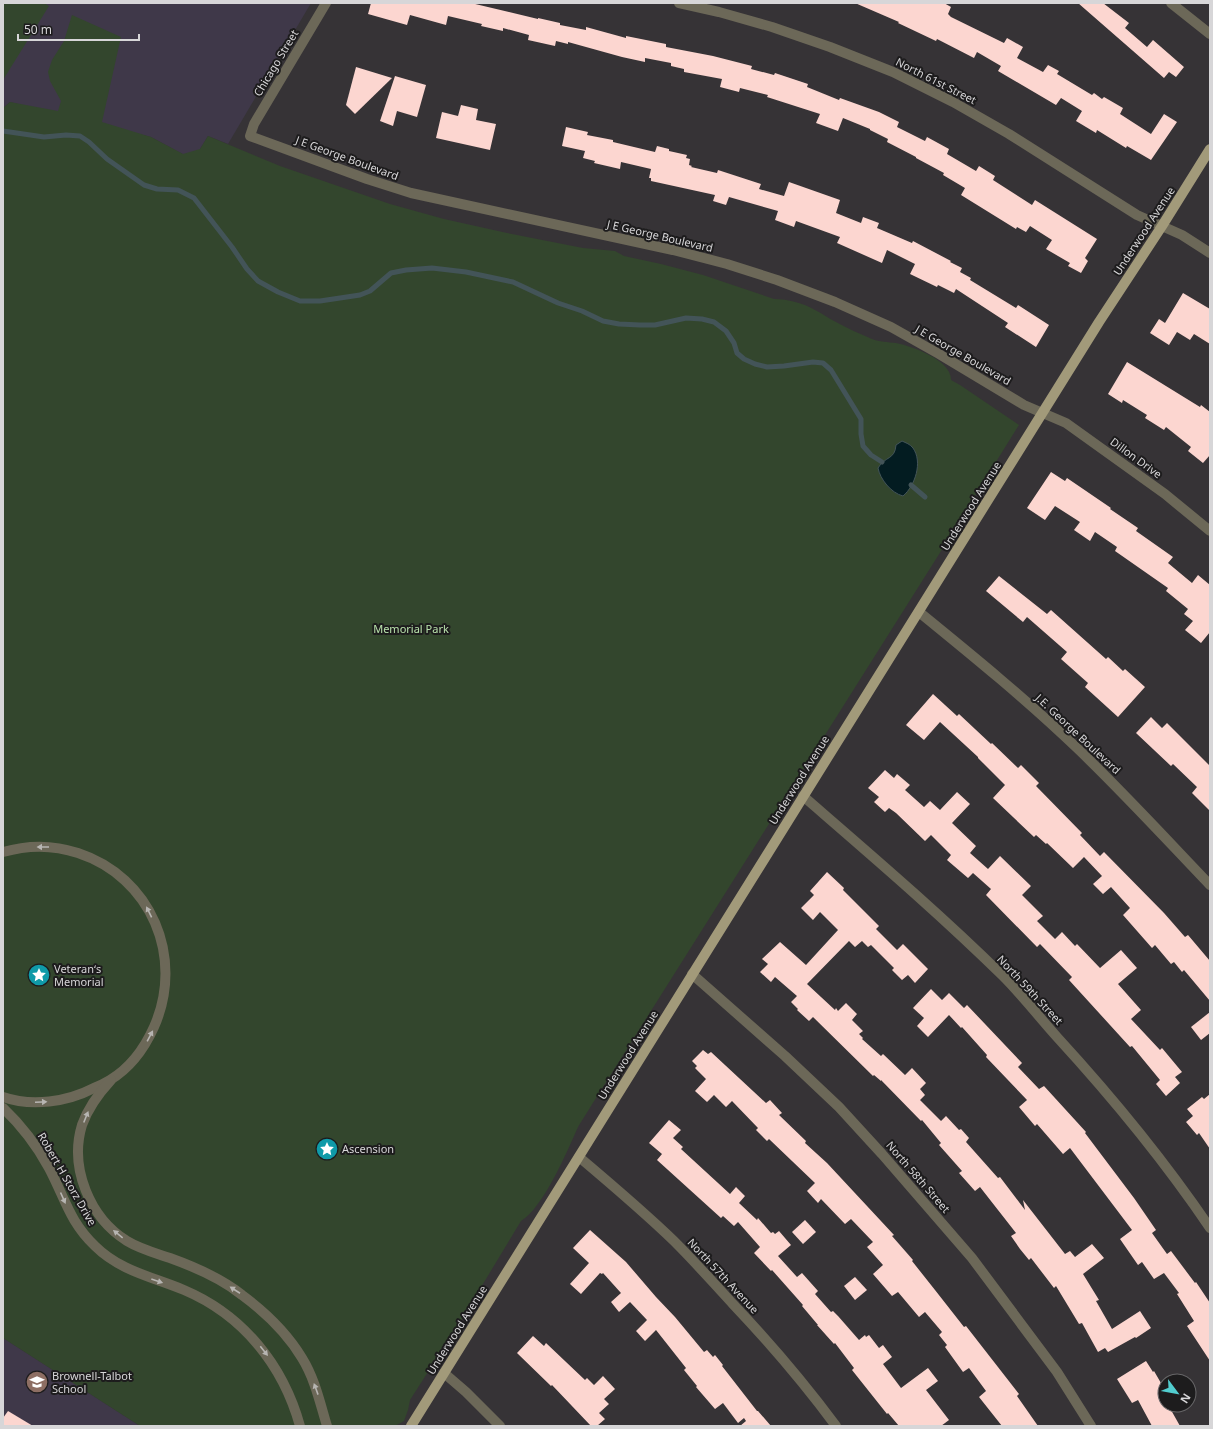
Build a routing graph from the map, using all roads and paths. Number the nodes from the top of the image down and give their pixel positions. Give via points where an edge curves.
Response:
1 (326, 3) edge
2 (679, 3) edge
3 (1171, 3) edge
4 (1210, 34) edge
5 (250, 136) joint
6 (1210, 149) edge
7 (1162, 226) junction
8 (1210, 253) edge
9 (1043, 413) junction
10 (1210, 531) edge
11 (919, 612) junction
12 (803, 796) junction
13 (3, 852) edge
14 (1210, 885) edge
15 (692, 974) junction
16 (111, 1080) junction
17 (3, 1097) edge
18 (3, 1108) edge
19 (579, 1157) junction
20 (1210, 1228) edge
21 (444, 1373) junction
22 (300, 1426) edge
23 (327, 1426) edge
24 (411, 1426) edge
25 (500, 1426) edge
26 (836, 1426) edge
27 (1091, 1426) edge

1 - 5 street, Chicago Street via 254,124
2 - 7 street, North 61st Street via 772,27 893,72 1009,134 1137,215
3 - 4 street
5 - 9 street, J E George Boulevard via 411,193 673,250 777,280 835,302 891,328 1024,405
6 - 7 main road, Underwood Avenue
7 - 8 street, North 61st Street
7 - 9 main road, Underwood Avenue
9 - 10 street, Dillon Drive via 1066,423 1165,494
9 - 11 main road, Underwood Avenue
11 - 12 main road, Underwood Avenue
11 - 14 street, J.E. George Boulevard via 1076,747
12 - 15 main road, Underwood Avenue
12 - 20 street, North 59th Street via 900,879 967,940 1004,978 1091,1074 1152,1149
16 -> 13 street, Robert H Storz Drive via 139,1053 159,1016 166,974 165,954 159,932 146,905 132,887 107,866 70,850 49,847
15 - 19 main road, Underwood Avenue
15 - 27 street, North 58th Street via 839,1107 882,1154 972,1258 1057,1372
17 -> 16 street, Robert H Storz Drive via 33,1102 54,1101 82,1094
23 -> 16 street, Robert H Storz Drive via 316,1389 302,1358 266,1315 241,1293 210,1275 127,1241 97,1212 88,1198 79,1161 82,1126 99,1094
18 -> 22 street, Robert H Storz Drive via 33,1142 50,1169 73,1220 95,1247 126,1268 184,1290 213,1305 241,1326 266,1354 283,1381
19 - 21 main road, Underwood Avenue
19 - 26 street, North 57th Avenue via 638,1207 705,1272 814,1396
21 - 24 main road, Underwood Avenue
21 - 25 street

